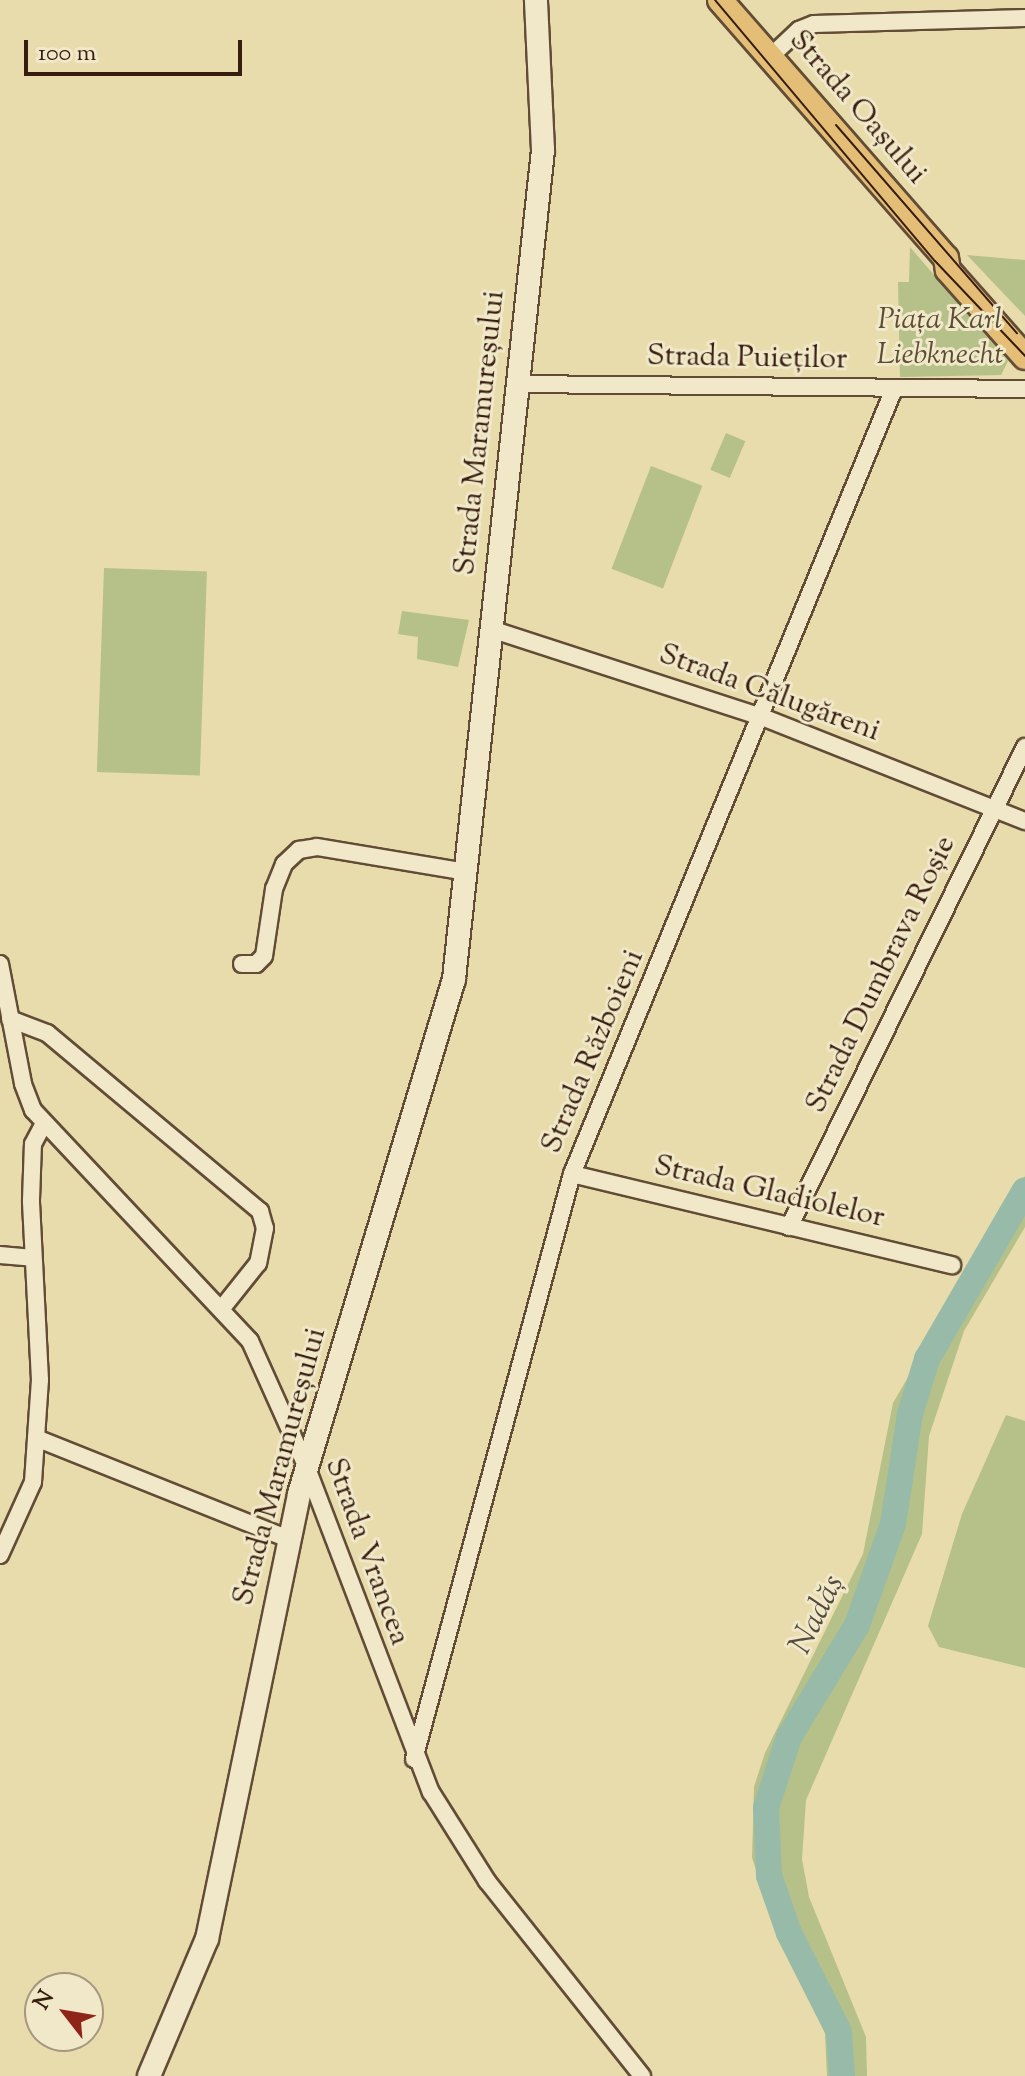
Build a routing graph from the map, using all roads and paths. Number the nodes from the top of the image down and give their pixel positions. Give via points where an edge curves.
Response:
1 (536, 0) edge
2 (720, 0) edge
3 (1025, 18) edge
4 (770, 57) junction
5 (946, 258) junction
6 (1025, 335) edge
7 (1025, 357) edge
8 (516, 384) junction
9 (894, 389) junction
10 (1025, 389) edge
11 (491, 629) junction
12 (762, 717) junction
13 (1025, 747) edge
14 (995, 809) junction
15 (1025, 821) edge
16 (467, 872) junction
17 (0, 964) edge
18 (242, 964) dead end
19 (10, 1019) junction
20 (44, 1123) junction
21 (572, 1174) junction
22 (789, 1227) junction
23 (0, 1255) edge
24 (33, 1258) junction
25 (952, 1265) dead end
26 (223, 1307) junction
27 (36, 1438) junction
28 (310, 1458) junction
29 (307, 1493) junction
30 (289, 1539) junction
31 (0, 1555) edge
32 (414, 1759) junction
33 (149, 2076) edge
34 (642, 2076) edge

1 - 8 main road, Strada Maramureșului via 543,150
2 - 4 main road, Strada Oașului
3 - 4 street via 814,24 799,30
4 - 5 main road, Strada Oașului
5 - 6 main road, Strada Oașului via 958,258
5 - 7 main road, Strada Oașului via 948,270
8 - 9 street, Strada Puieților
8 - 11 main road, Strada Maramureșului
9 - 10 street, Strada Puieților
9 - 12 street, Strada Războieni
11 - 12 street, Strada Călugăreni
11 - 16 main road, Strada Maramureșului
12 - 14 street, Strada Călugăreni
12 - 21 street, Strada Războieni
13 - 14 street, Strada Dumbrava Roșie
14 - 15 street, Strada Călugăreni
14 - 22 street, Strada Dumbrava Roșie
16 - 18 street via 317,847 299,850 284,864 274,889 264,956 256,964
16 - 28 main road, Strada Maramureșului via 454,979 441,1030
17 - 19 street, Strada Vrancea
19 - 20 street, Strada Vrancea via 26,1096
19 - 26 street via 47,1033 260,1211 265,1228 258,1263
20 - 24 street via 33,1144
20 - 26 street, Strada Vrancea
21 - 22 street, Strada Gladiolelor
21 - 32 street, Strada Războieni
22 - 25 street, Strada Gladiolelor
23 - 24 street
24 - 27 street via 40,1380
26 - 28 street, Strada Vrancea via 261,1360
27 - 30 street
27 - 31 street via 27,1503
28 - 29 main road, Strada Maramureșului
29 - 30 main road, Strada Maramureșului
29 - 32 street, Strada Vrancea
30 - 33 main road, Strada Maramureșului via 207,1939
32 - 34 street, Strada Vrancea via 487,1881

